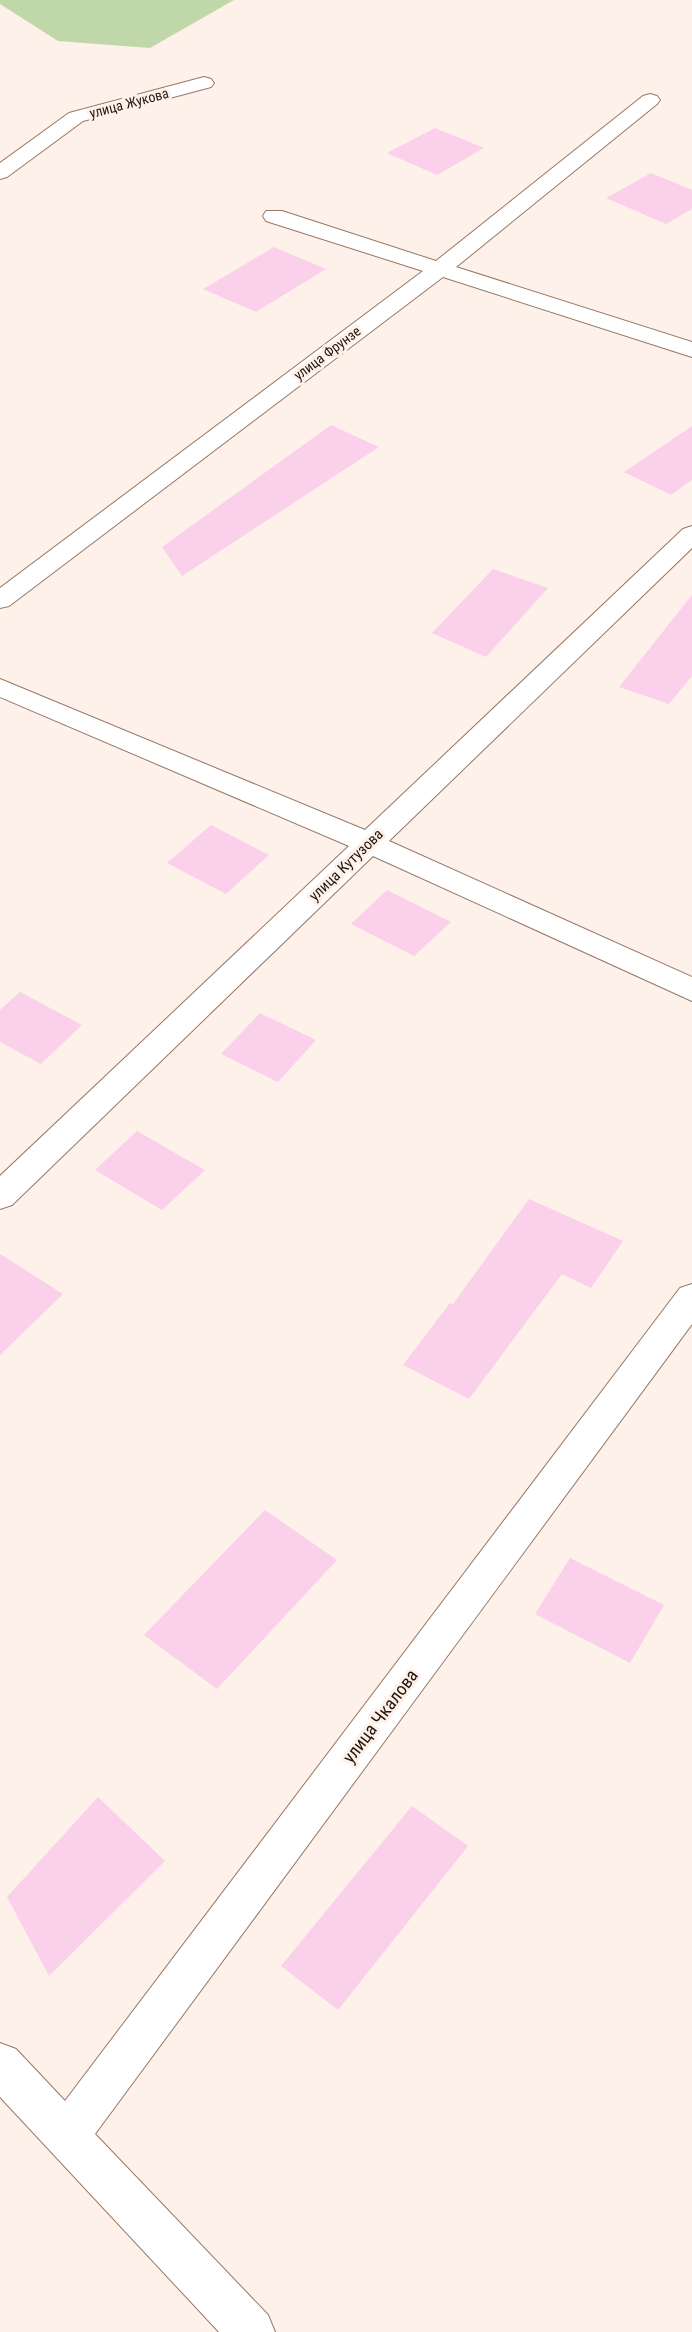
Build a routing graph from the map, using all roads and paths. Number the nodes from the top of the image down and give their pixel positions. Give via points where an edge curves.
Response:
1 (204, 83) dead end
2 (650, 100) dead end
3 (0, 173) edge
4 (274, 216) dead end
5 (441, 268) junction
6 (692, 350) edge
7 (692, 534) edge
8 (0, 600) edge
9 (0, 687) edge
10 (369, 843) junction
11 (692, 990) edge
12 (0, 1196) edge
13 (692, 1298) edge
14 (0, 2065) edge
15 (68, 2134) junction
16 (252, 2332) edge

1 - 3 street, улица Жукова via 76,117
2 - 5 street, улица Фрунзе
4 - 5 street
5 - 6 street
5 - 8 street, улица Фрунзе
7 - 10 street, улица Кутузова
9 - 10 street
10 - 11 street
10 - 12 street, улица Кутузова
13 - 15 street, улица Чкалова
14 - 15 street
15 - 16 street

